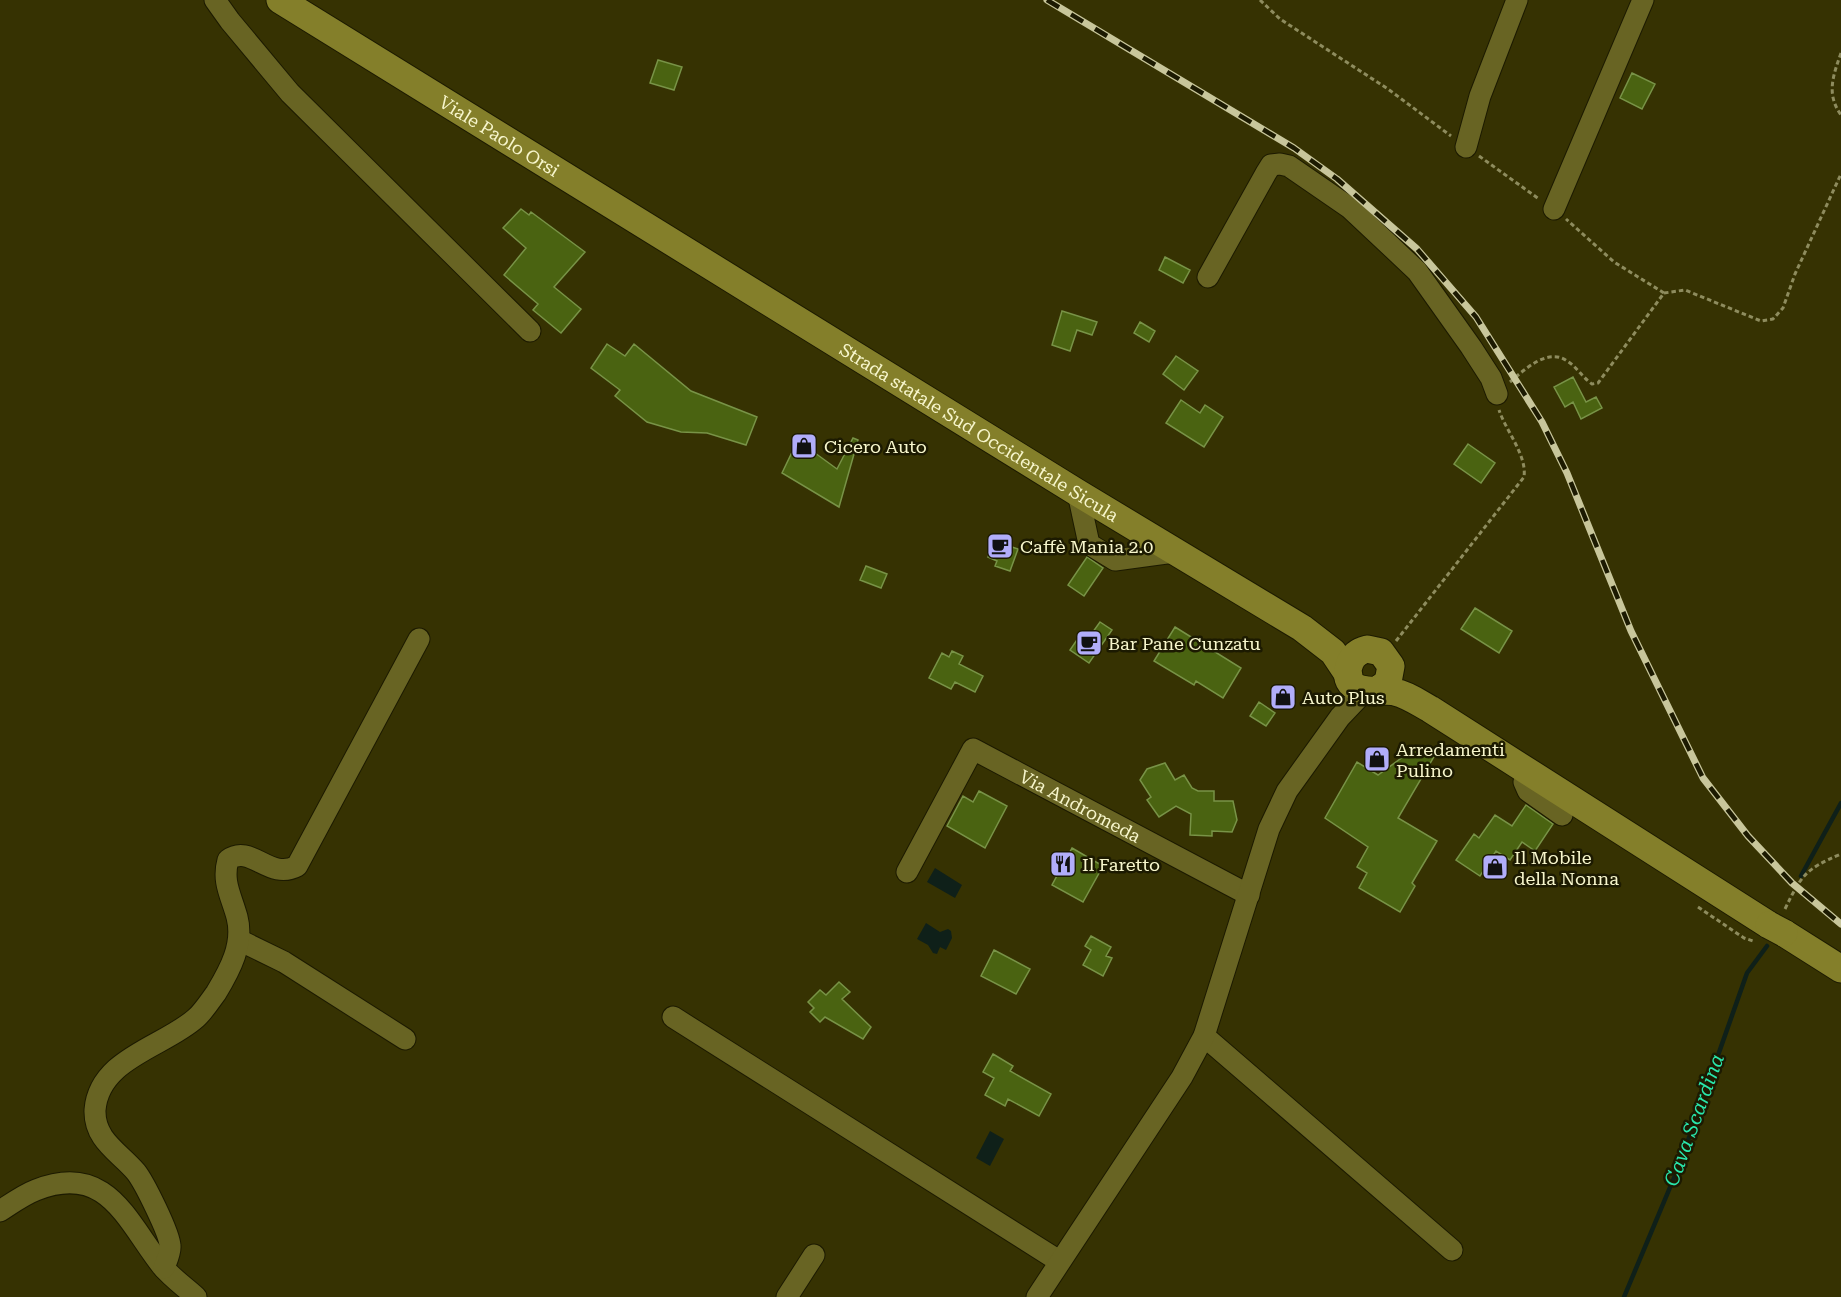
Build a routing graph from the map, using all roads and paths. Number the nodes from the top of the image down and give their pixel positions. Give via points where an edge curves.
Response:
1 (215, 0) edge
2 (280, 0) edge
3 (1260, 0) edge
4 (1517, 0) edge
5 (1643, 0) edge
6 (1841, 53) edge
7 (1841, 115) edge
8 (1466, 147) junction
9 (1841, 174) edge
10 (1554, 209) junction
11 (719, 272) joint
12 (1208, 277) dead end
13 (1664, 293) junction
14 (530, 331) dead end
15 (1497, 394) junction
16 (1078, 493) junction
17 (1174, 552) junction
18 (1302, 628) junction
19 (419, 639) dead end
20 (1381, 657) junction
21 (1361, 685) junction
22 (1430, 709) junction
23 (1527, 773) junction
24 (1562, 815) dead end
25 (1841, 854) edge
26 (908, 872) dead end
27 (1801, 876) dead end
28 (1249, 895) junction
29 (239, 940) junction
30 (1841, 969) edge
31 (673, 1017) dead end
32 (1204, 1036) junction
33 (405, 1039) dead end
34 (0, 1211) edge
35 (1452, 1250) dead end
36 (814, 1255) dead end
37 (1059, 1261) junction
38 (164, 1268) junction
39 (196, 1297) edge
40 (787, 1297) edge
41 (1037, 1297) edge

1 - 14 street via 290,93
2 - 11 main road, Viale Paolo Orsi
3 - 8 path via 1280,19 1389,89
4 - 8 street via 1480,96
5 - 10 street
6 - 7 path via 1831,82 1831,96
8 - 10 path
9 - 13 path via 1782,308 1773,319 1761,321 1685,290
10 - 13 path via 1614,262
11 - 16 main road, Strada statale Sud Occidentale Sicula
12 - 15 street via 1271,165 1289,166 1350,208 1417,271 1481,362
13 - 15 path via 1598,383 1592,384 1556,356 1542,359
15 - 20 path via 1505,428 1523,460 1524,477
16 - 17 main road, Strada statale Sud Occidentale Sicula
16 - 17 street via 1089,544 1115,560
17 - 18 main road, Strada statale Sud Occidentale Sicula
18 - 20 main road
18 - 21 main road via 1333,652
19 - 29 street via 297,866 277,871 243,854 228,860 224,876 237,918
20 - 21 main road via 1388,682
20 - 21 main road via 1358,652 1351,660
20 - 22 main road
21 - 22 main road via 1394,692
21 - 28 street via 1287,791 1269,829
22 - 23 main road
23 - 24 street via 1524,782 1528,791
23 - 30 main road
25 - 27 path
26 - 28 street, Via Andromeda via 974,749
28 - 32 street
29 - 33 street via 284,962
29 - 38 street via 223,980 196,1018 115,1070 102,1086 95,1109 102,1138 137,1173 148,1190 170,1246
31 - 37 street
32 - 35 street
32 - 37 street via 1182,1077
34 - 38 street via 34,1190 70,1182 86,1184 126,1212
36 - 40 street
37 - 41 street
38 - 39 street

